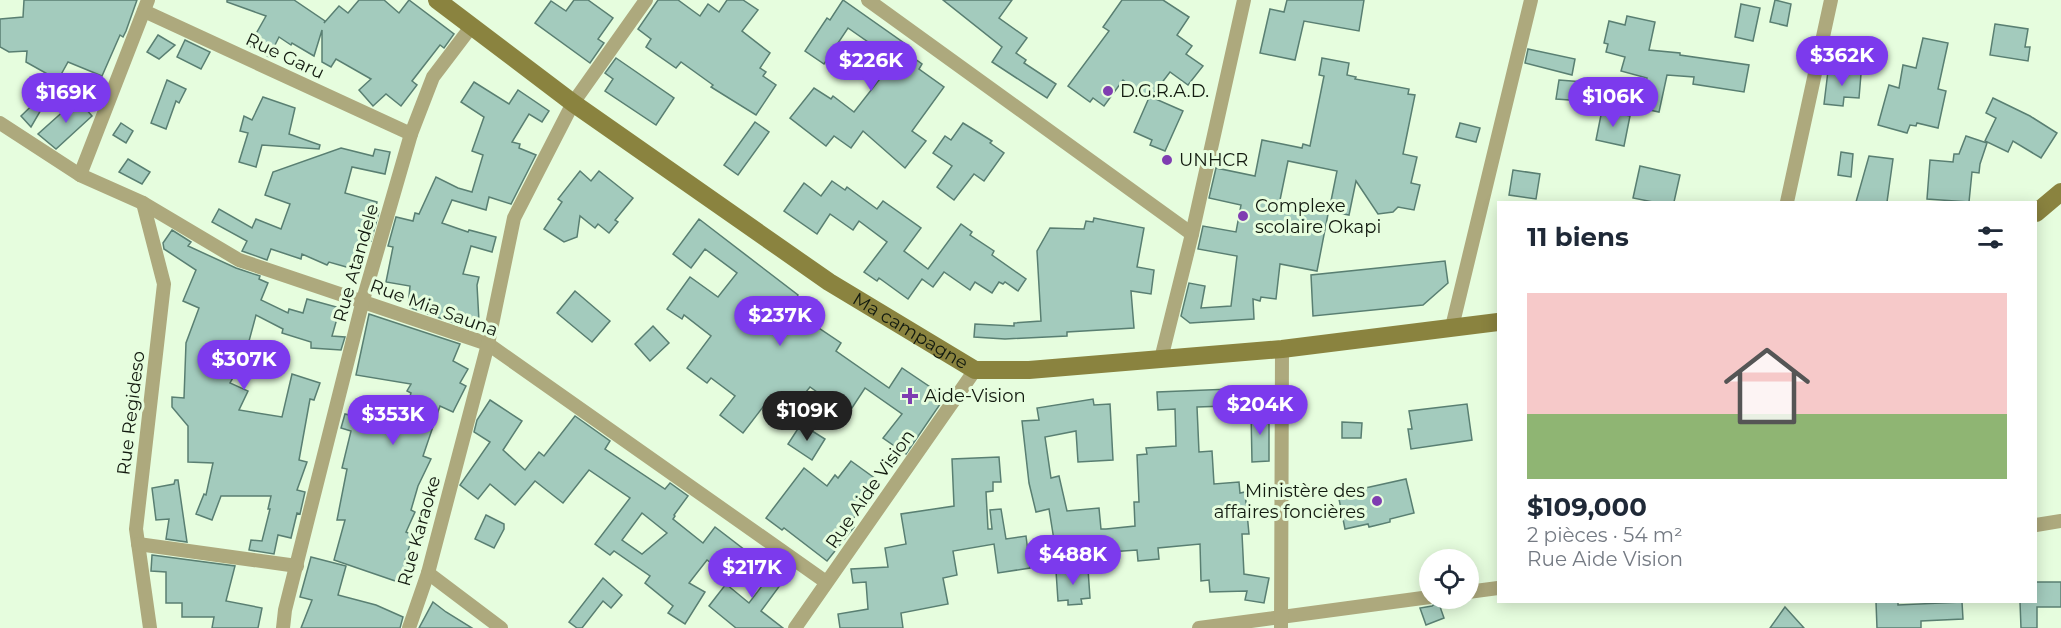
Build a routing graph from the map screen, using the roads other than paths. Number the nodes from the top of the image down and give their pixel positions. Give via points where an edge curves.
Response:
1 (437, 0) edge
2 (646, 0) edge
3 (868, 0) edge
4 (1244, 0) edge
5 (1531, 0) edge
6 (1832, 0) edge
7 (146, 5) edge
8 (471, 27) junction
9 (573, 103) junction
10 (0, 123) edge
11 (411, 134) junction
12 (80, 175) junction
13 (2061, 192) edge
14 (1787, 201) edge
15 (143, 203) junction
16 (2037, 212) edge
17 (1192, 234) junction
18 (363, 300) junction
19 (1497, 322) edge
20 (1452, 327) junction
21 (488, 344) junction
22 (1282, 349) junction
23 (1161, 359) junction
24 (975, 370) junction
25 (2061, 521) edge
26 (2037, 525) edge
27 (138, 544) junction
28 (297, 566) junction
29 (428, 573) junction
30 (826, 582) junction
31 (1497, 588) edge
32 (1479, 591) edge
33 (1419, 599) edge
34 (1281, 622) edge
35 (150, 628) edge
36 (283, 628) edge
37 (409, 628) edge
38 (501, 628) edge
39 (795, 628) edge
40 (1198, 628) edge

1 - 8 street, Ma campagne
2 - 9 street, Rue Karaoke
3 - 17 street
4 - 17 street
5 - 20 street
6 - 14 street
7 - 11 street, Rue Garu
7 - 12 street
8 - 9 street, Ma campagne
8 - 11 street, Rue Atandele via 433,77
9 - 21 street, Rue Karaoke via 514,218
9 - 24 street, Ma campagne via 829,282
10 - 12 street, Rue Mia Sauna
11 - 18 street, Rue Atandele
12 - 15 street, Rue Mia Sauna
13 - 16 street
15 - 18 street, Rue Mia Sauna via 239,260
15 - 27 street, Rue Regideso via 164,284 136,529
17 - 23 street
18 - 21 street, Rue Mia Sauna
18 - 28 street, Rue Atandele
19 - 20 street, Ma campagne
20 - 22 street, Ma campagne
21 - 29 street, Rue Karaoke
21 - 30 street, Rue Mia Sauna
22 - 23 street, Ma campagne
22 - 34 street
23 - 24 street, Ma campagne via 1029,370
24 - 30 street, Rue Aide Vision
25 - 26 street
27 - 28 street
27 - 35 street, Rue Regideso
28 - 36 street, Rue Atandele
29 - 37 street, Rue Karaoke
29 - 38 street
30 - 39 street, Rue Aide Vision
31 - 32 street
33 - 34 street
34 - 40 street

